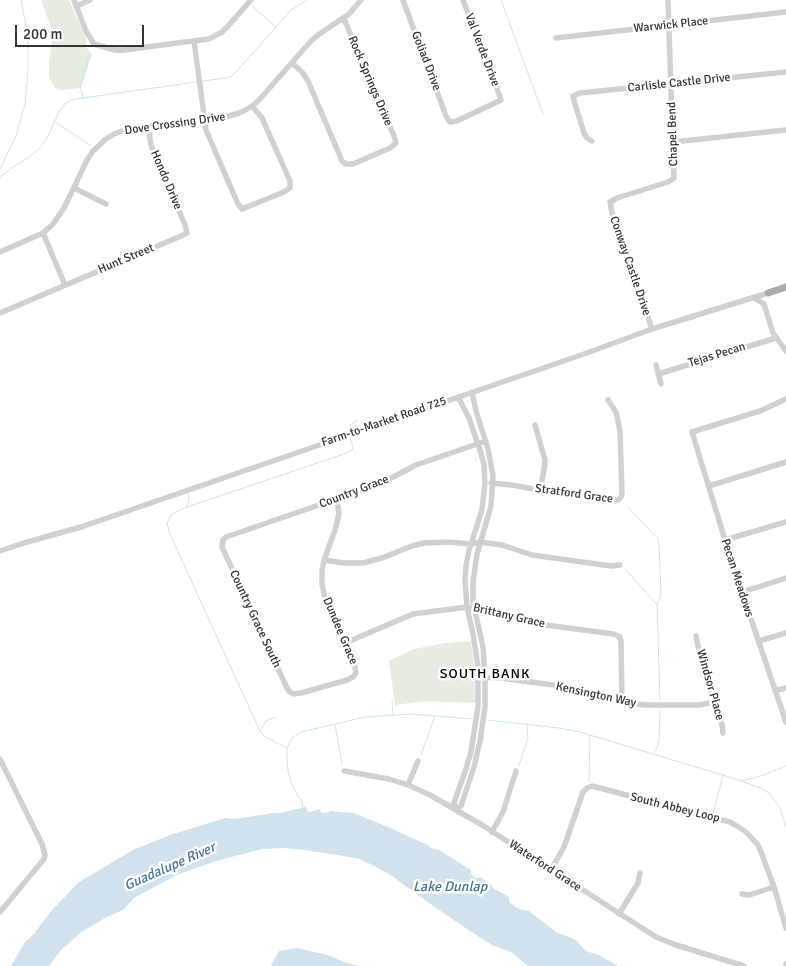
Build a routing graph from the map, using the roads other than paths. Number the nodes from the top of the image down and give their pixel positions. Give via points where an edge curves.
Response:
1 (90, 0) edge
2 (251, 0) edge
3 (361, 0) edge
4 (403, 0) edge
5 (463, 0) edge
6 (668, 0) edge
7 (75, 3) edge
8 (786, 12) edge
9 (344, 19) junction
10 (669, 25) junction
11 (556, 38) dead end
12 (194, 41) junction
13 (292, 63) junction
14 (786, 72) edge
15 (671, 83) junction
16 (500, 100) joint
17 (252, 106) junction
18 (204, 120) junction
19 (148, 127) junction
20 (786, 130) edge
21 (592, 142) dead end
22 (673, 142) junction
23 (74, 188) junction
24 (610, 202) joint
25 (106, 204) dead end
26 (43, 233) junction
27 (187, 233) joint
28 (0, 252) edge
29 (65, 285) junction
30 (786, 287) edge
31 (768, 293) junction
32 (754, 298) junction
33 (764, 304) junction
34 (0, 313) edge
35 (652, 329) junction
36 (776, 338) junction
37 (786, 351) edge
38 (656, 365) dead end
39 (658, 374) junction
40 (661, 384) dead end
41 (472, 392) junction
42 (458, 397) junction
43 (786, 399) edge
44 (608, 400) dead end
45 (476, 411) junction
46 (467, 414) junction
47 (536, 425) dead end
48 (486, 441) junction
49 (478, 444) junction
50 (786, 462) edge
51 (485, 483) junction
52 (493, 483) junction
53 (709, 486) junction
54 (540, 490) junction
55 (336, 500) junction
56 (786, 522) edge
57 (725, 540) junction
58 (222, 542) joint
59 (480, 542) junction
60 (471, 544) junction
61 (0, 551) edge
62 (324, 560) junction
63 (620, 565) dead end
64 (786, 578) edge
65 (742, 592) junction
66 (467, 607) junction
67 (475, 610) junction
68 (786, 633) edge
69 (696, 636) dead end
70 (758, 641) junction
71 (345, 643) junction
72 (355, 675) joint
73 (485, 677) junction
74 (478, 678) junction
75 (786, 688) edge
76 (776, 691) junction
77 (622, 702) junction
78 (714, 702) junction
79 (786, 722) edge
80 (723, 733) dead end
81 (0, 759) edge
82 (418, 761) dead end
83 (344, 770) dead end
84 (516, 772) dead end
85 (408, 785) junction
86 (456, 809) junction
87 (492, 832) junction
88 (551, 870) junction
89 (640, 873) dead end
90 (774, 887) junction
91 (742, 894) dead end
92 (0, 912) edge
93 (619, 914) junction
94 (786, 928) edge
95 (744, 966) edge

1 - 7 street
2 - 12 street via 222,32
3 - 9 street, Dove Crossing Drive
4 - 16 street, Goliad Drive via 450,122
5 - 16 street, Val Verde Drive
6 - 10 street, Chapel Bend
7 - 12 street via 94,44 106,48 124,50
8 - 10 street, Warwick Place
9 - 13 street, Dove Crossing Drive via 314,38
9 - 13 street, Rock Springs Drive via 396,143 346,164 308,81
10 - 11 street, Warwick Place
10 - 15 street, Chapel Bend
12 - 18 street
13 - 17 street, Dove Crossing Drive
14 - 15 street, Carlisle Castle Drive
15 - 21 street, Carlisle Castle Drive via 574,96 584,133
15 - 22 street, Chapel Bend
17 - 18 street, Dove Crossing Drive via 235,115
17 - 18 street via 262,118 290,181 290,188 242,209
18 - 19 street, Dove Crossing Drive
19 - 23 street, Dove Crossing Drive via 114,134 99,144 87,160
19 - 27 street, Hondo Drive via 151,145
20 - 22 street
22 - 24 street, Chapel Bend via 674,178
23 - 25 street
23 - 26 street, Dove Crossing Drive via 55,222
24 - 35 street, Conway Castle Drive
26 - 28 street, Dove Crossing Drive
26 - 29 street
27 - 29 street, Hunt Street
29 - 34 street, Hunt Street
30 - 31 main road
31 - 32 street, Farm-to-Market Road 725
31 - 33 street
32 - 33 street
32 - 35 street, Farm-to-Market Road 725
33 - 36 street
35 - 41 street, Farm-to-Market Road 725
36 - 37 street
36 - 39 street, Tejas Pecan
38 - 39 street
39 - 40 street
41 - 42 street, Farm-to-Market Road 725
41 - 45 street
42 - 46 street
42 - 61 street, Farm-to-Market Road 725 via 81,527
43 - 53 street, Pecan Meadows via 760,411 692,432
44 - 54 street, Stratford Grace via 616,412 620,431 620,499 614,501
45 - 46 street
45 - 48 street
46 - 49 street
47 - 54 street via 545,460
48 - 49 street, Country Grace
48 - 52 street
49 - 51 street
49 - 55 street, Country Grace via 416,465 385,482
50 - 53 street
51 - 52 street, Stratford Grace
51 - 60 street via 482,510
52 - 54 street, Stratford Grace
52 - 59 street via 490,513
53 - 57 street, Pecan Meadows
55 - 58 street, Country Grace via 226,537
55 - 62 street, Dundee Grace via 338,518
56 - 57 street
57 - 65 street, Pecan Meadows
58 - 72 street, Country Grace South via 288,690 293,694 301,693
59 - 60 street
59 - 63 street via 502,544 532,555
59 - 67 street via 473,582
60 - 62 street via 424,543 362,562
60 - 66 street via 465,572
62 - 71 street, Dundee Grace via 324,596
64 - 65 street
65 - 70 street, Pecan Meadows
66 - 67 street, Brittany Grace
66 - 71 street, Brittany Grace via 413,614
66 - 74 street
67 - 73 street
67 - 77 street, Brittany Grace via 493,610 531,623 619,636
68 - 70 street
69 - 78 street, Windsor Place
70 - 76 street, Pecan Meadows
71 - 72 street, Dundee Grace via 354,663
73 - 74 street, Kensington Way
73 - 77 street, Kensington Way via 571,688
73 - 86 street via 480,741 461,806
74 - 86 street via 476,726 454,803
75 - 76 street
76 - 79 street, Pecan Meadows
77 - 78 street, Kensington Way via 704,705
78 - 80 street, Windsor Place
81 - 92 street via 45,856
82 - 85 street
83 - 85 street, Waterford Grace
84 - 87 street via 503,812
85 - 86 street, Waterford Grace
86 - 87 street, Waterford Grace
87 - 88 street, Waterford Grace
88 - 90 street, South Abbey Loop via 564,847 583,792 592,786 737,826 758,845
88 - 93 street, Waterford Grace
89 - 93 street via 638,884
90 - 91 street via 750,895
90 - 94 street, South Abbey Loop
93 - 95 street, Waterford Grace via 663,940

